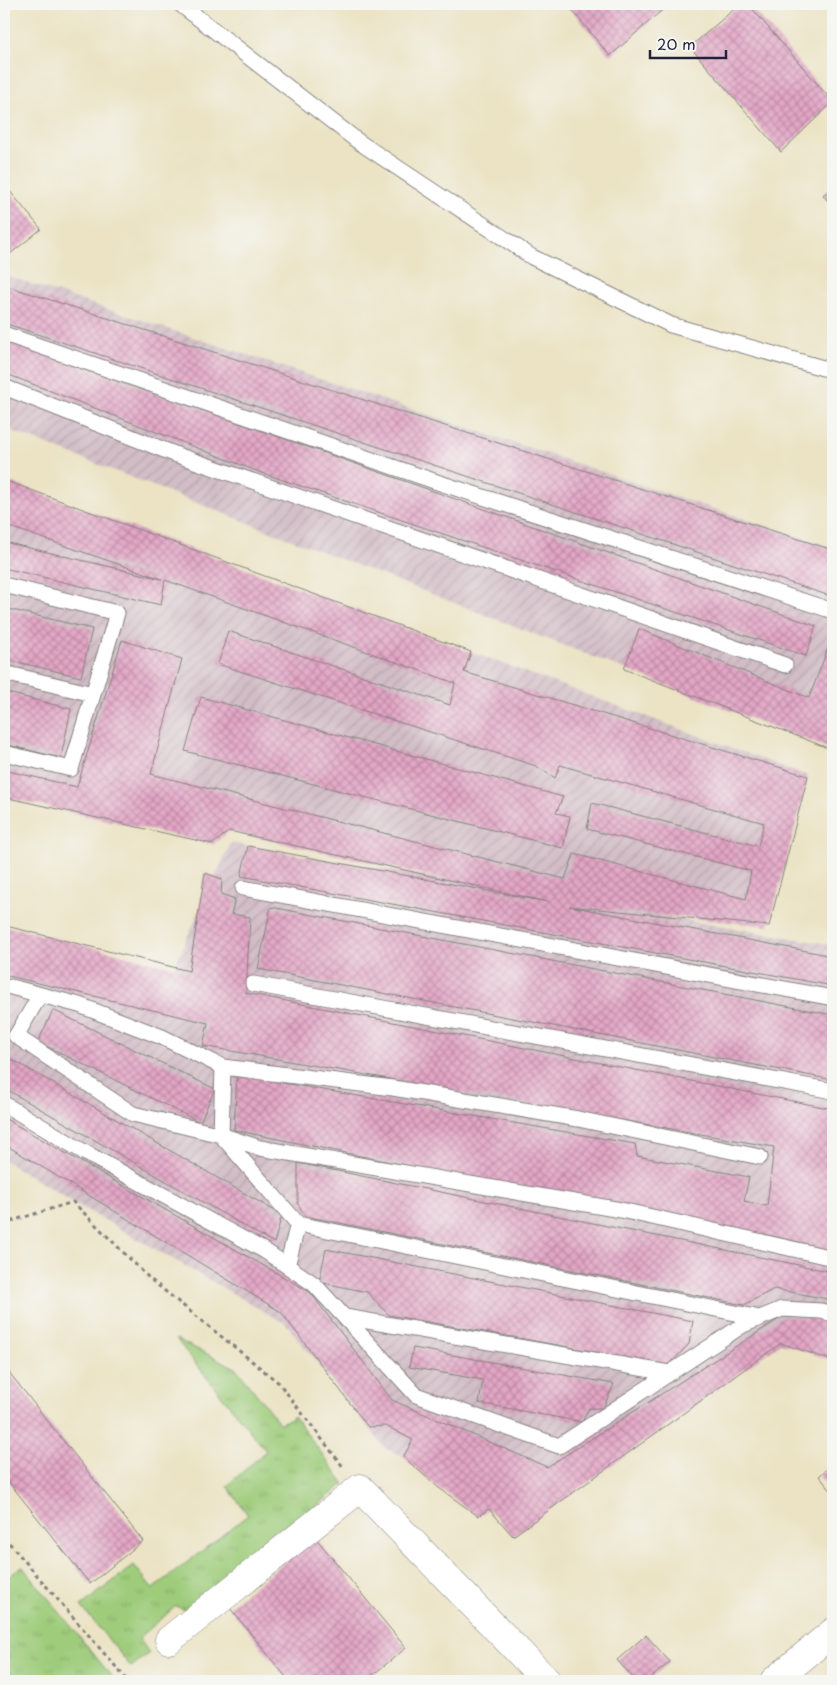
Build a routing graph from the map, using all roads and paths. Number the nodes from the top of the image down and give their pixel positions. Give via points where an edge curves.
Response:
1 (180, 4) edge
2 (4, 334) edge
3 (833, 369) edge
4 (4, 387) edge
5 (4, 585) edge
6 (833, 611) edge
7 (785, 665) dead end
8 (4, 673) edge
9 (93, 694) junction
10 (4, 753) edge
11 (243, 888) dead end
12 (254, 984) dead end
13 (11, 987) dead end
14 (40, 995) junction
15 (833, 998) edge
16 (223, 1067) junction
17 (833, 1091) edge
18 (4, 1104) edge
19 (221, 1135) junction
20 (760, 1157) dead end
21 (298, 1224) junction
22 (4, 1226) edge
23 (833, 1258) edge
24 (287, 1266) junction
25 (833, 1314) edge
26 (344, 1317) junction
27 (760, 1318) junction
28 (669, 1373) junction
29 (360, 1488) junction
30 (4, 1537) edge
31 (833, 1632) edge
32 (169, 1640) dead end
33 (128, 1681) edge
34 (547, 1681) edge
35 (774, 1681) edge

1 - 3 lane via 359,142 532,257 671,325
2 - 6 lane via 440,483
4 - 7 lane via 177,455
5 - 9 lane via 117,613
8 - 9 lane
9 - 10 lane via 71,769
11 - 15 lane
12 - 17 lane
13 - 14 lane
14 - 16 lane via 78,1005 162,1037
14 - 19 lane via 16,1036 132,1114
16 - 19 lane
16 - 20 lane via 402,1090 578,1119
18 - 24 lane via 84,1152 266,1251
19 - 21 lane
19 - 23 lane via 260,1148 621,1210
21 - 24 lane
21 - 27 lane
22 - 29 path via 72,1202 150,1279 279,1383
24 - 26 lane via 314,1284
25 - 27 lane via 821,1310 782,1308
26 - 28 lane
26 - 28 lane via 416,1395 559,1446
27 - 28 lane via 743,1325
29 - 32 street
29 - 34 street
30 - 33 path
31 - 35 street

